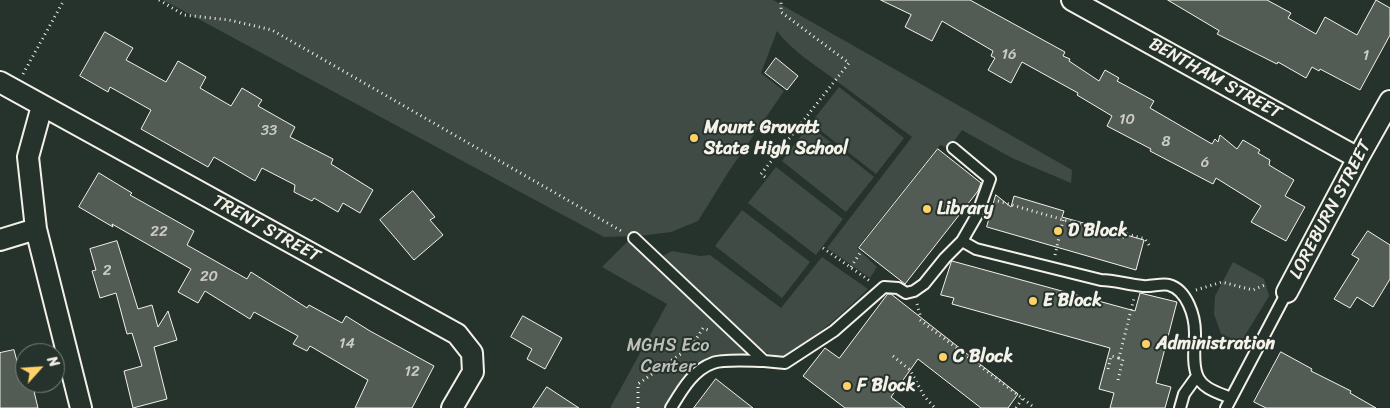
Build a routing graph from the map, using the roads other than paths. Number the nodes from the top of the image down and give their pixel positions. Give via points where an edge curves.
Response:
1 (1072, 0) edge
2 (8, 87) edge
3 (1390, 101) edge
4 (42, 106) junction
5 (953, 148) dead end
6 (1358, 158) junction
7 (36, 229) junction
8 (634, 238) road end
9 (0, 240) edge
10 (962, 241) junction
11 (1287, 292) joint
12 (764, 360) junction
13 (1197, 376) junction
14 (1231, 398) junction
15 (81, 408) edge
16 (452, 408) edge
17 (671, 408) edge
18 (1180, 408) edge
19 (1226, 408) edge

1 - 6 street, BENTHAM STREET
2 - 4 street, TRENT STREET
3 - 6 street, LOREBURN STREET
4 - 7 street via 28,157
4 - 16 street, TRENT STREET via 458,334 472,352 473,372
5 - 10 lane via 990,179 977,215
6 - 11 street, LOREBURN STREET
7 - 9 street
7 - 15 street
8 - 12 lane
10 - 12 lane via 914,291 906,293 898,288 884,287 834,330 785,363
10 - 13 lane via 976,248 1101,280 1137,285 1168,284 1181,291 1188,302 1196,331
11 - 14 lane
12 - 17 lane via 714,362 695,373
13 - 14 lane via 1208,388
13 - 18 lane via 1184,394
14 - 19 lane

